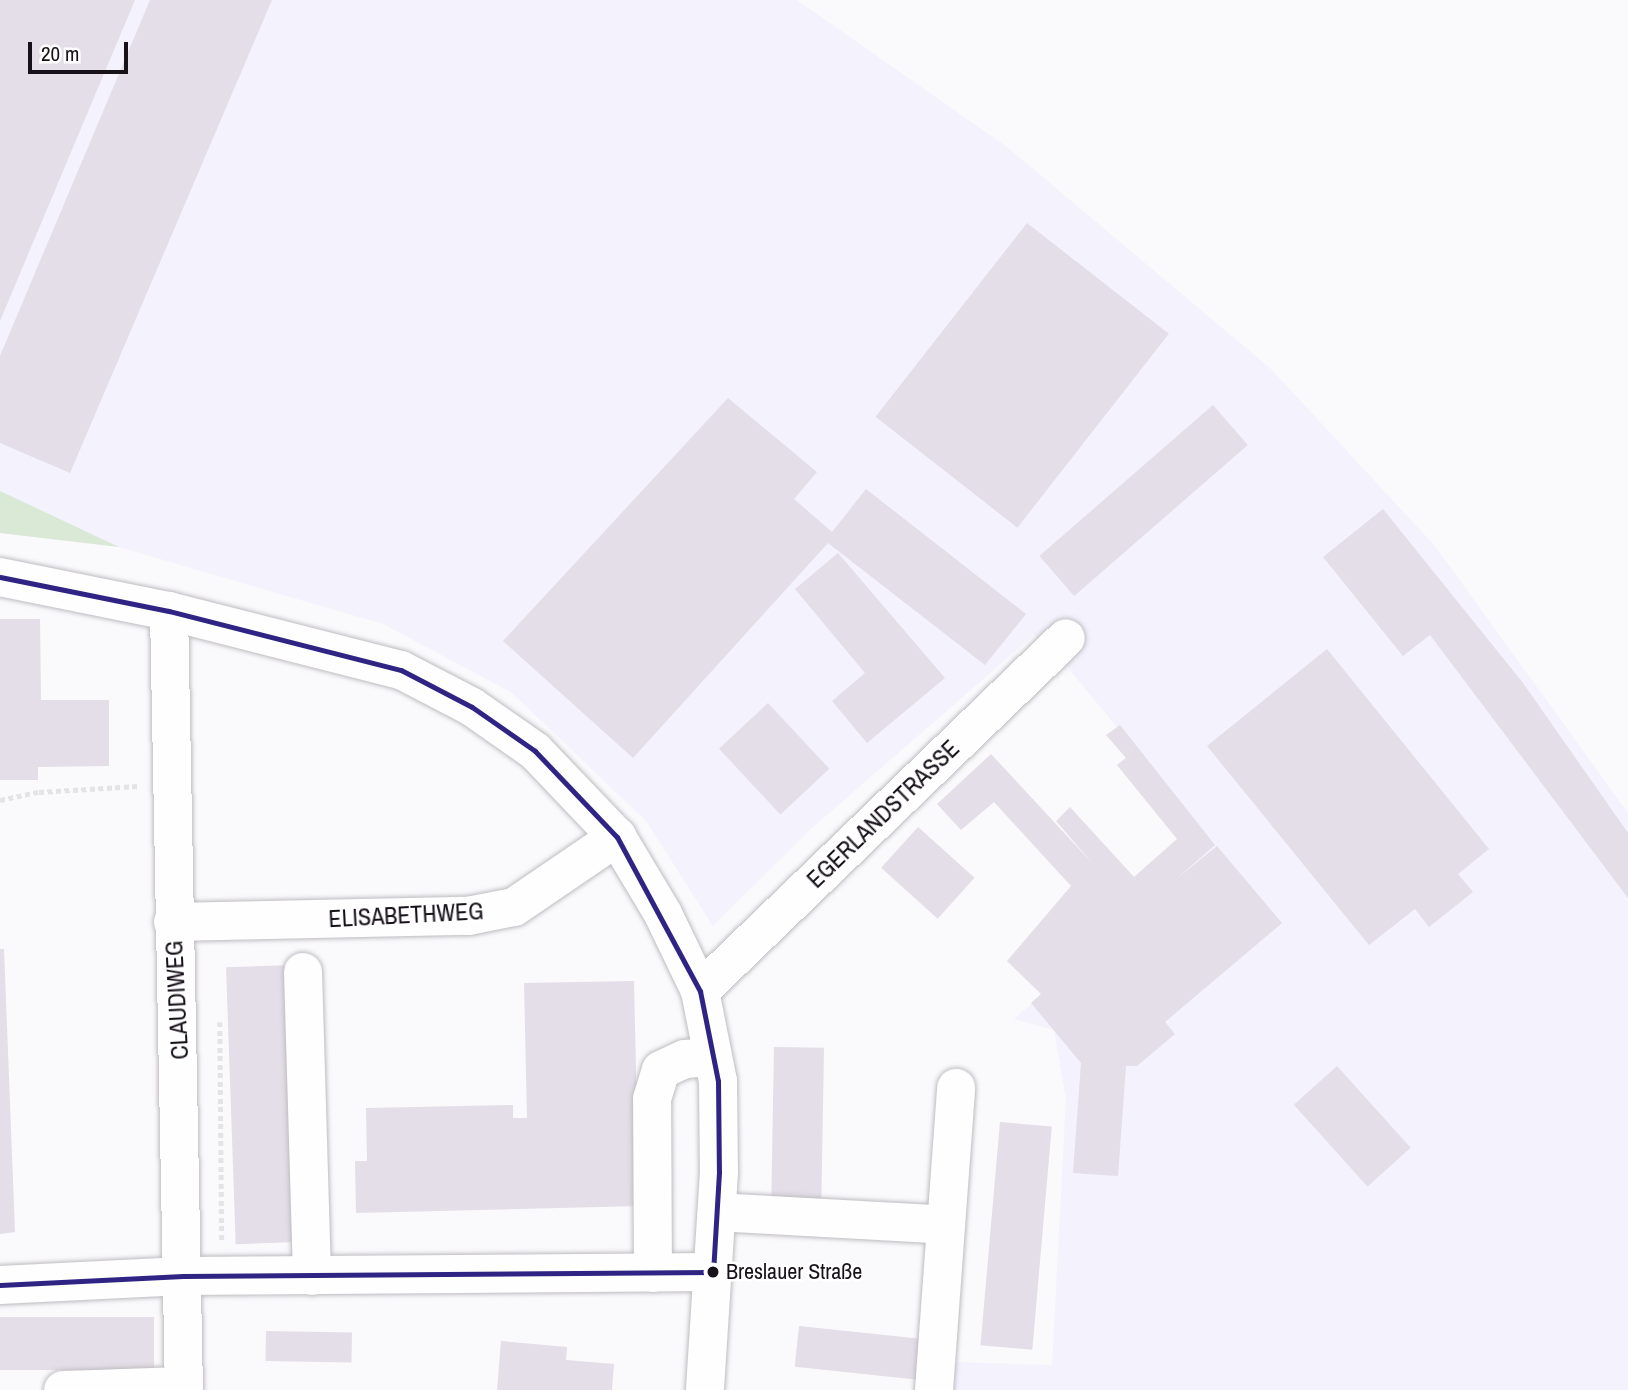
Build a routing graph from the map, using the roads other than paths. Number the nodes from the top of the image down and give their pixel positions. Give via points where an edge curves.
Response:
1 (0, 577) edge
2 (169, 611) junction
3 (1066, 638) dead end
4 (617, 838) junction
5 (173, 922) junction
6 (303, 972) dead end
7 (700, 990) junction
8 (715, 1069) junction
9 (956, 1088) dead end
10 (717, 1212) junction
11 (946, 1225) junction
12 (713, 1272) junction
13 (653, 1273) junction
14 (183, 1276) junction
15 (312, 1276) junction
16 (0, 1285) edge
17 (184, 1388) edge
18 (63, 1390) edge
19 (705, 1390) edge
20 (934, 1390) edge

1 - 2 street
2 - 4 street via 401,670 472,707 534,751
2 - 5 street, CLAUDIWEG
3 - 7 street, EGERLANDSTRASSE
4 - 5 street, ELISABETHWEG via 514,907 468,916
4 - 7 street via 663,914
5 - 14 street, CLAUDIWEG
6 - 15 street
7 - 8 street
8 - 10 street
8 - 13 street via 685,1059 661,1070 652,1099
9 - 11 street
10 - 11 street
10 - 12 street
11 - 20 street
12 - 13 street
12 - 19 street
13 - 15 street
14 - 15 street
14 - 16 street
14 - 17 street, CLAUDIWEG
17 - 18 street

